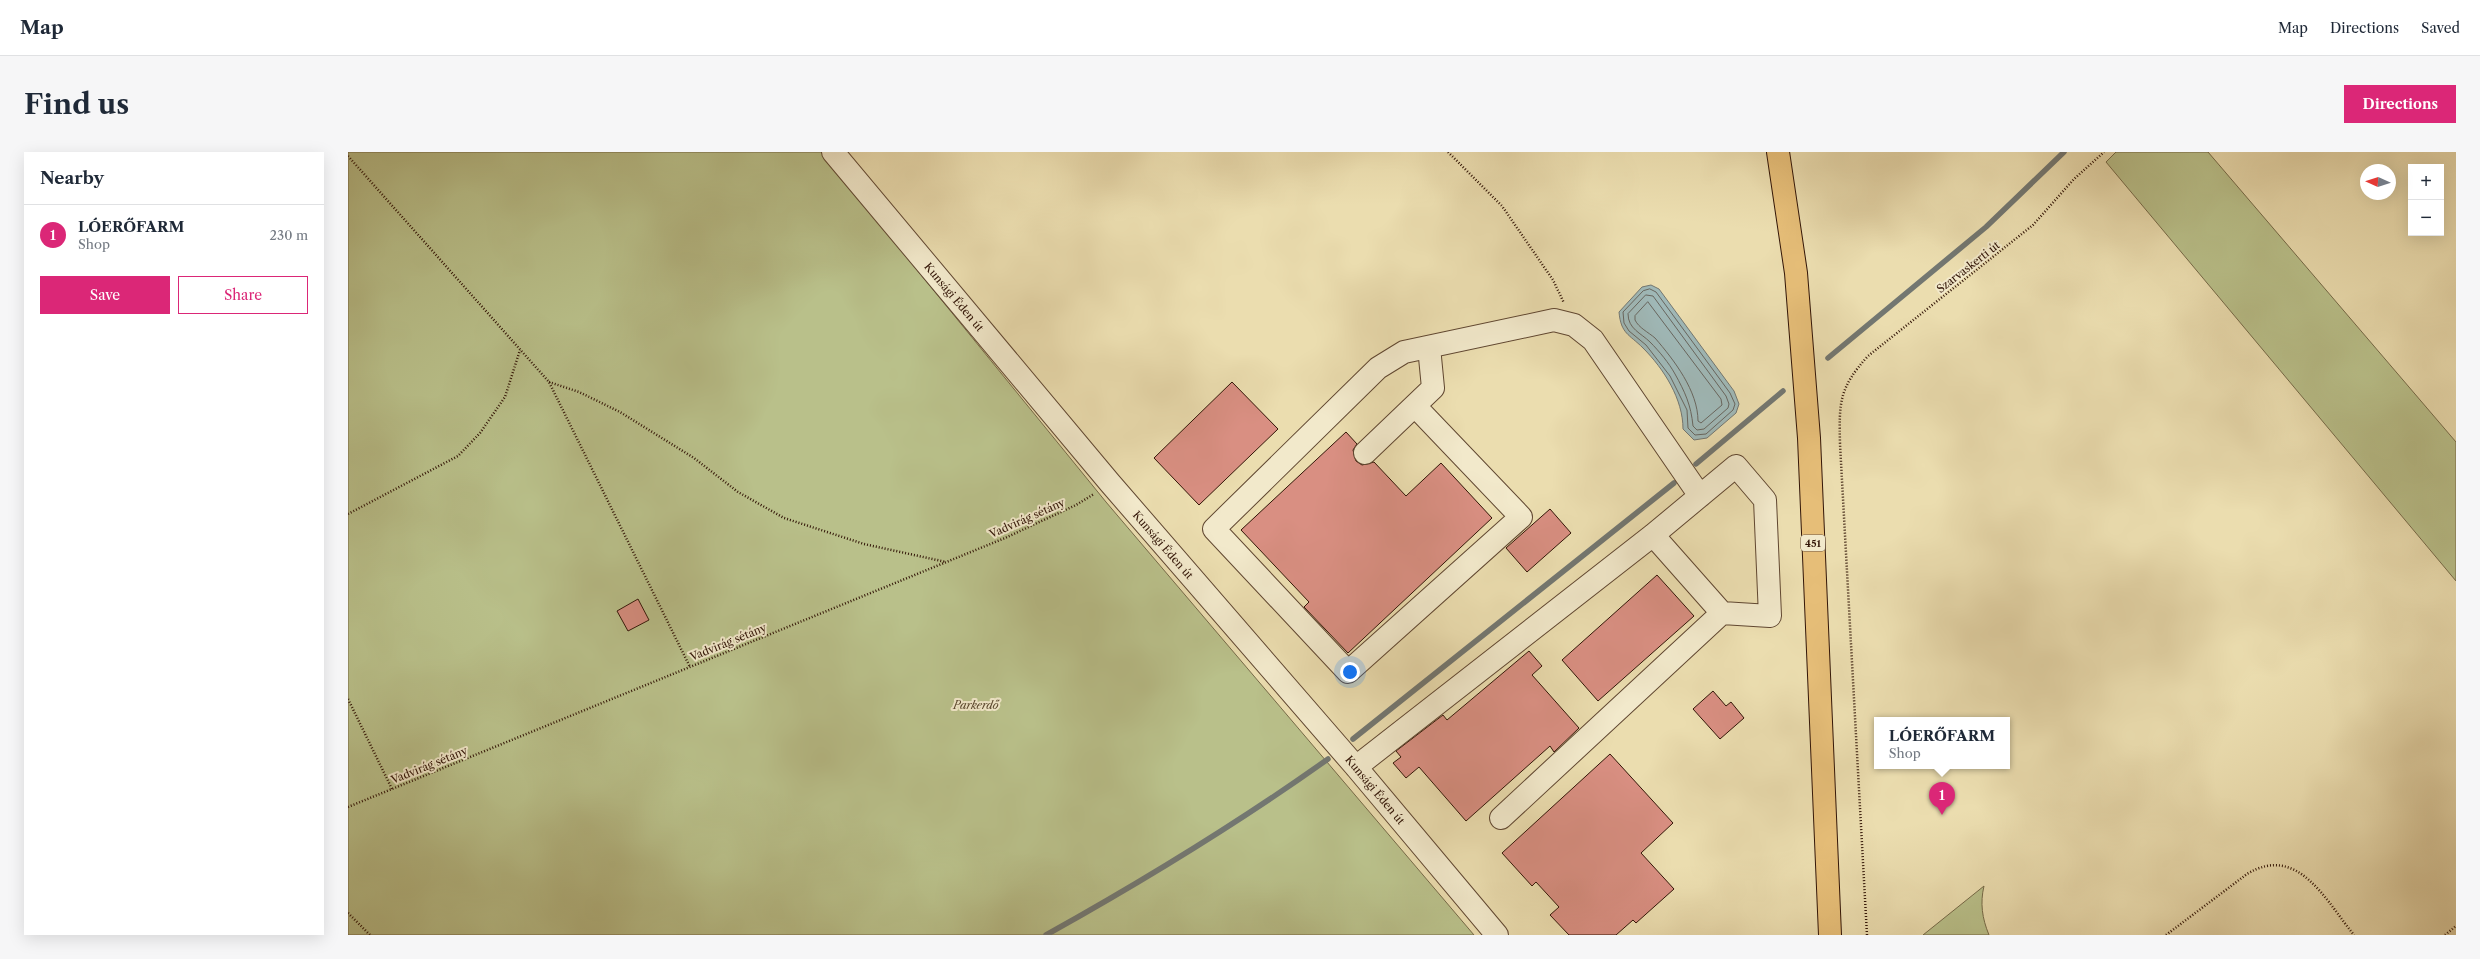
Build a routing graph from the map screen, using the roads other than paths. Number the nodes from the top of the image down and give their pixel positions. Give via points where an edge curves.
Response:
1 (833, 152) edge
2 (1778, 152) edge
3 (1429, 347) junction
4 (1415, 406) junction
5 (1365, 453) dead end
6 (1700, 496) junction
7 (1653, 535) junction
8 (1722, 613) junction
9 (1356, 767) junction
10 (1501, 818) dead end
11 (1497, 935) edge
12 (1830, 935) edge

1 - 9 street, Kunsági Éden út via 1110,483
2 - 12 main road, 451 via 1796,273 1808,430
3 - 4 street via 1433,388
3 - 4 street via 1404,352 1378,368 1214,529 1348,672 1521,517
3 - 6 street via 1554,320 1574,325 1593,340
4 - 5 street
6 - 7 street
6 - 8 street via 1736,466 1765,500 1770,616
7 - 8 street
7 - 9 street
8 - 10 street
9 - 11 street, Kunsági Éden út

